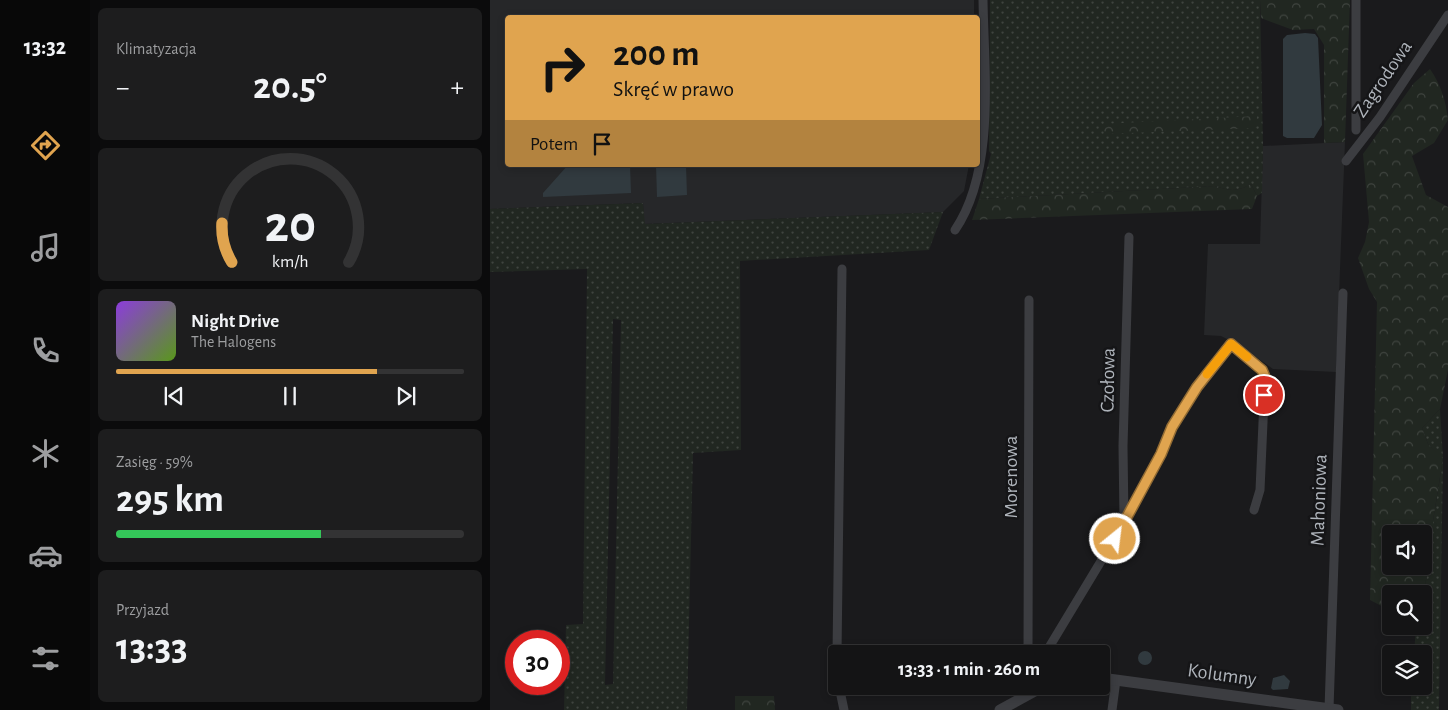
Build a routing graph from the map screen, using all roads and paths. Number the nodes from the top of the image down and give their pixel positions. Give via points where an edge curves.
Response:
1 (983, 0) edge
2 (1356, 0) edge
3 (1448, 15) edge
4 (1356, 130) dead end
5 (980, 159) edge
6 (1346, 161) dead end
7 (978, 167) edge
8 (955, 230) dead end
9 (1129, 238) dead end
10 (842, 269) dead end
11 (1343, 293) dead end
12 (1029, 300) dead end
13 (1254, 510) dead end
14 (1124, 523) junction
15 (837, 645) edge
16 (1028, 645) edge
17 (1051, 645) edge
18 (1110, 679) edge
19 (1116, 680) junction
20 (841, 695) edge
21 (1023, 695) edge
22 (844, 710) edge
23 (1000, 710) edge
24 (1112, 710) edge
25 (1333, 710) edge

1 - 5 street
2 - 4 street
3 - 6 street, Zagrodowa via 1380,117
7 - 8 street via 972,197
9 - 14 street, Czołowa
10 - 15 street
11 - 25 street, Mahoniowa
12 - 16 street, Morenowa
13 - 14 street via 1260,490 1265,377 1262,370 1231,344 1197,387 1172,427
14 - 17 street
18 - 19 street, Kolumny
19 - 24 street
19 - 25 street, Kolumny
20 - 22 street
21 - 23 street

